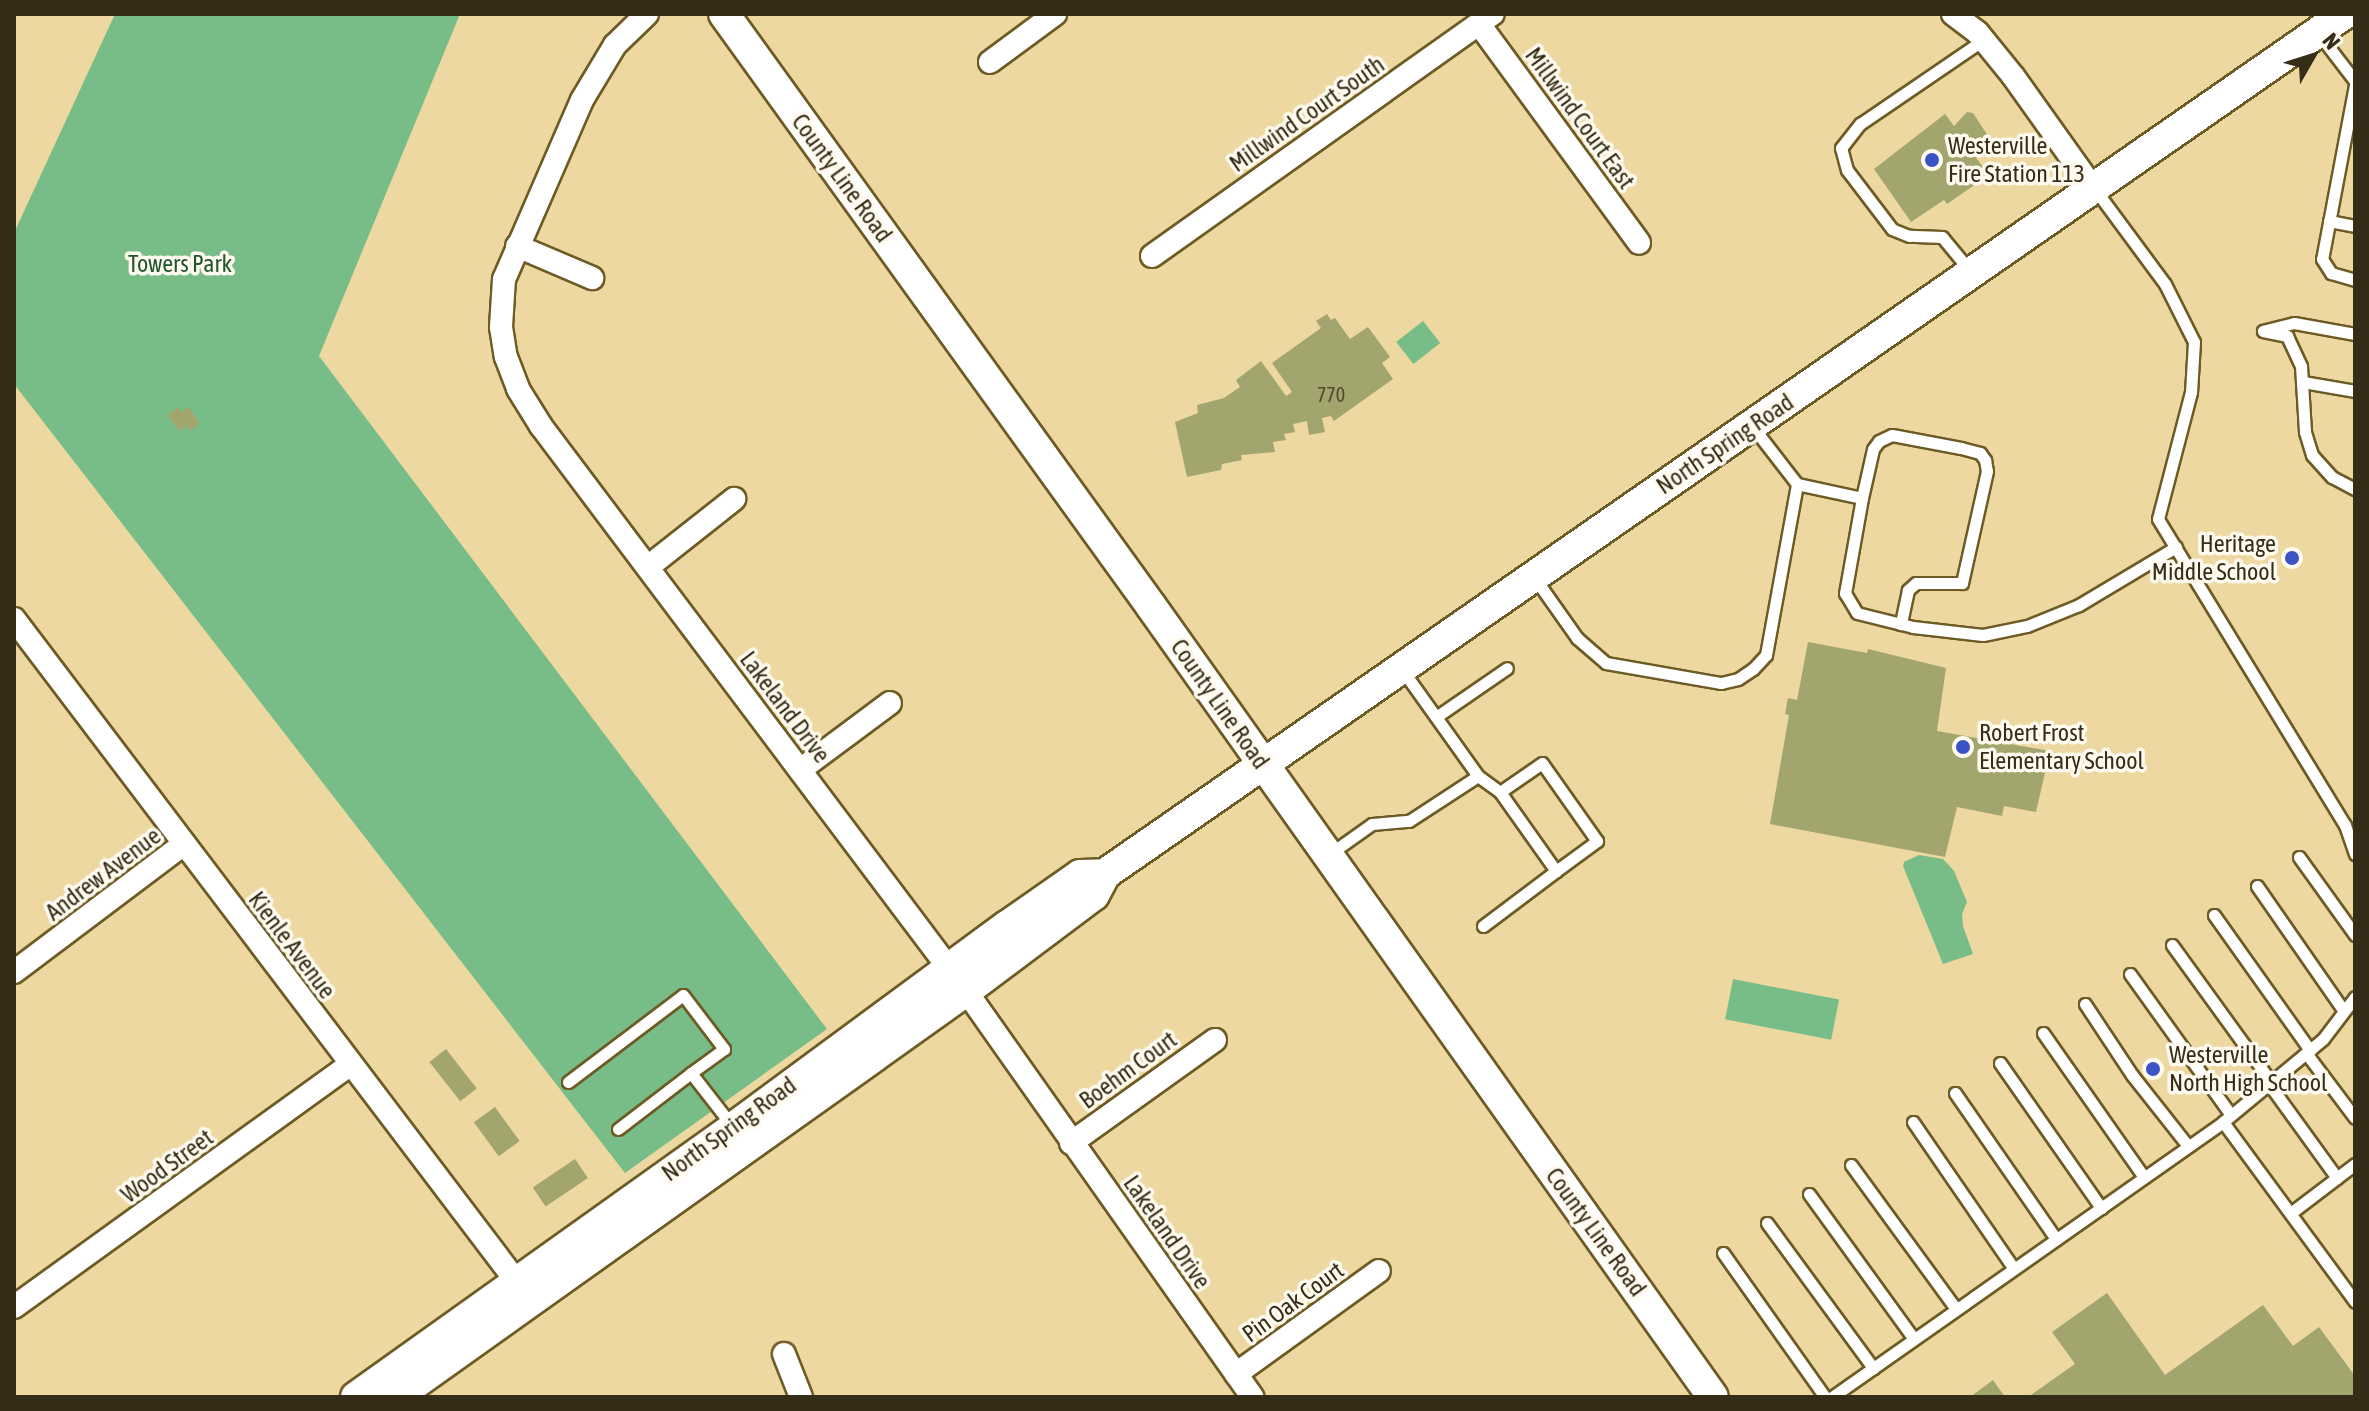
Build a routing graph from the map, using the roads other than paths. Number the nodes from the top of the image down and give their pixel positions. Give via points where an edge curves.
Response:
1 (647, 14) edge
2 (724, 14) edge
3 (1055, 14) edge
4 (1953, 14) edge
5 (2344, 14) edge
6 (1486, 19) edge
7 (2317, 33) junction
8 (1983, 40) junction
9 (990, 62) dead end
10 (2355, 83) edge
11 (2093, 188) junction
12 (2329, 221) junction
13 (2355, 226) edge
14 (1639, 243) dead end
15 (517, 246) junction
16 (1152, 256) dead end
17 (1971, 273) junction
18 (592, 278) dead end
19 (2355, 280) edge
20 (2355, 334) edge
21 (2303, 382) junction
22 (2355, 391) edge
23 (1752, 426) junction
24 (1797, 484) junction
25 (2355, 489) edge
26 (1862, 498) junction
27 (734, 499) dead end
28 (2176, 547) junction
29 (648, 567) junction
30 (1533, 575) junction
31 (14, 619) edge
32 (1901, 624) junction
33 (1401, 668) junction
34 (1507, 668) dead end
35 (890, 703) dead end
36 (1436, 717) junction
37 (1264, 766) junction
38 (800, 770) junction
39 (1478, 776) junction
40 (1500, 792) junction
41 (184, 844) junction
42 (2355, 854) edge
43 (1327, 856) junction
44 (2299, 857) dead end
45 (1556, 871) junction
46 (2257, 886) dead end
47 (2214, 915) dead end
48 (1483, 926) dead end
49 (2355, 935) edge
50 (2172, 945) dead end
51 (14, 972) edge
52 (2130, 974) dead end
53 (958, 980) junction
54 (2355, 997) edge
55 (2085, 1004) dead end
56 (2344, 1011) junction
57 (2043, 1033) dead end
58 (1215, 1040) dead end
59 (2308, 1051) junction
60 (2000, 1063) dead end
61 (349, 1065) junction
62 (691, 1073) junction
63 (568, 1082) dead end
64 (2270, 1083) junction
65 (1955, 1093) dead end
66 (2227, 1118) junction
67 (2355, 1118) edge
68 (1913, 1122) dead end
69 (618, 1129) dead end
70 (741, 1137) junction
71 (1071, 1143) junction
72 (2188, 1146) junction
73 (2355, 1164) edge
74 (1851, 1165) dead end
75 (2144, 1177) junction
76 (2337, 1178) junction
77 (1809, 1194) dead end
78 (2101, 1208) junction
79 (2292, 1212) junction
80 (1767, 1223) dead end
81 (2056, 1239) junction
82 (1723, 1253) dead end
83 (2014, 1269) junction
84 (1379, 1271) dead end
85 (523, 1291) junction
86 (2355, 1302) edge
87 (14, 1307) edge
88 (1956, 1309) junction
89 (1914, 1339) junction
90 (784, 1354) dead end
91 (1873, 1368) junction
92 (1236, 1374) junction
93 (356, 1397) edge
94 (396, 1397) edge
95 (801, 1397) edge
96 (1252, 1397) edge
97 (1713, 1397) edge
98 (1825, 1397) edge
99 (1832, 1397) edge

1 - 15 street, Lakeland Drive via 615,45 582,100
2 - 37 main road, County Line Road
3 - 9 street
4 - 8 street
5 - 7 main road, North Spring Road
6 - 14 street, Millwind Court East
6 - 16 street, Millwind Court South
7 - 10 lane
7 - 11 main road, North Spring Road
8 - 11 street
8 - 17 lane via 1860,124 1841,148 1847,170 1892,229 1909,236 1942,237
10 - 12 lane
11 - 17 main road, North Spring Road
11 - 28 lane via 2165,284 2194,342 2191,392 2158,519
12 - 13 lane
12 - 19 lane via 2322,259 2331,273
15 - 18 street
15 - 29 street, Lakeland Drive via 504,279 501,327 518,389
17 - 23 main road, North Spring Road
20 - 21 lane via 2294,323 2263,331 2287,336
21 - 22 lane
21 - 25 lane via 2305,432 2312,455 2332,477
23 - 24 lane
23 - 30 main road, North Spring Road
24 - 26 lane
24 - 30 lane via 1766,655 1738,679 1721,683 1606,663 1577,638
26 - 32 lane via 1845,593 1857,613
26 - 32 lane via 1873,449 1892,435 1970,450 1985,460 1962,583 1916,583 1908,590
27 - 29 street
28 - 32 lane via 2079,605 2027,626 1983,635
28 - 42 lane via 2345,825
29 - 38 street, Lakeland Drive
30 - 33 main road, North Spring Road
31 - 41 street, Kienle Avenue
33 - 36 lane
33 - 37 main road, North Spring Road
34 - 36 lane
35 - 38 street
36 - 39 lane
37 - 43 main road, County Line Road
37 - 53 main road, North Spring Road via 1105,874 1094,895
38 - 53 street, Lakeland Drive
39 - 40 lane
39 - 43 lane via 1409,821 1372,824
40 - 45 lane
40 - 45 lane via 1542,763 1597,841
41 - 51 street, Andrew Avenue
41 - 61 street, Kienle Avenue
43 - 97 main road, County Line Road
44 - 49 lane
45 - 48 lane
46 - 56 lane
47 - 59 lane
50 - 64 lane
52 - 66 lane
53 - 70 main road, North Spring Road
53 - 71 street, Lakeland Drive
54 - 56 lane
55 - 72 lane
56 - 59 lane
57 - 75 lane
58 - 71 street, Boehm Court
59 - 64 lane
59 - 67 lane
60 - 78 lane
61 - 85 street, Kienle Avenue
61 - 87 street, Wood Street
62 - 63 lane via 724,1049 683,995
62 - 69 lane
62 - 70 lane
64 - 66 lane
64 - 76 lane
65 - 81 lane
66 - 72 lane
66 - 79 lane
68 - 83 lane
70 - 85 main road, North Spring Road
71 - 92 street, Lakeland Drive
72 - 75 lane
73 - 76 lane
74 - 88 lane
75 - 78 lane
76 - 79 lane
77 - 89 lane
78 - 81 lane
79 - 86 lane
80 - 91 lane
81 - 83 lane
82 - 98 lane
83 - 88 lane
84 - 92 street, Pin Oak Court
85 - 93 main road, North Spring Road
85 - 94 main road, North Spring Road
88 - 89 lane
89 - 91 lane
90 - 95 street
91 - 99 lane
92 - 96 street, Lakeland Drive

